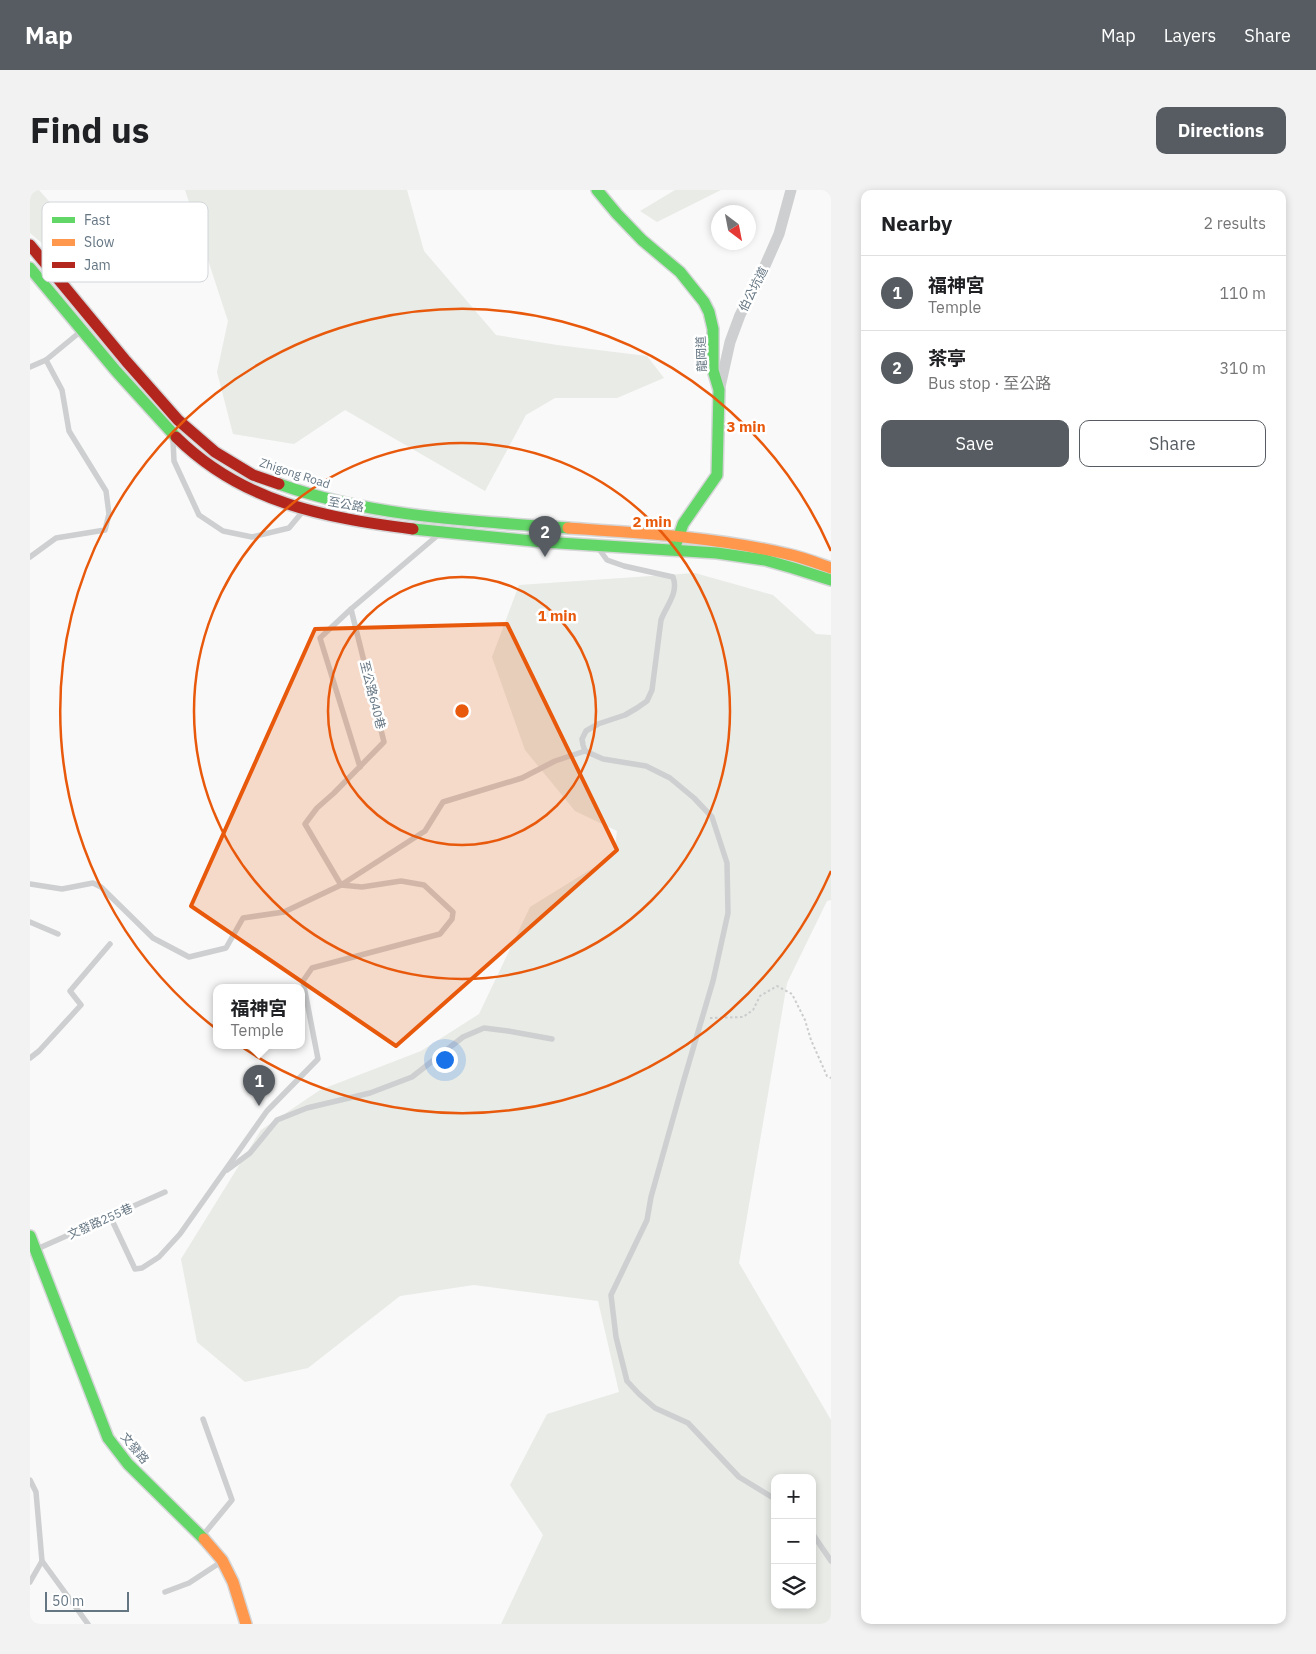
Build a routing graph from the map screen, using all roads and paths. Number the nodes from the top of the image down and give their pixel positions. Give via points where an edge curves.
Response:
1 (597, 190) edge
2 (791, 190) edge
3 (30, 245) edge
4 (42, 260) edge
5 (30, 268) edge
6 (60, 282) edge
7 (92, 321) junction
8 (82, 331) junction
9 (46, 360) junction
10 (30, 367) edge
11 (719, 390) junction
12 (173, 435) junction
13 (309, 495) junction
14 (304, 510) junction
15 (441, 520) junction
16 (599, 530) junction
17 (439, 533) junction
18 (678, 536) junction
19 (597, 546) junction
20 (674, 549) junction
21 (30, 557) edge
22 (831, 568) edge
23 (831, 580) edge
24 (351, 609) junction
25 (585, 751) junction
26 (360, 767) junction
27 (30, 884) edge
28 (341, 885) junction
29 (30, 922) edge
30 (58, 934) dead end
31 (110, 944) dead end
32 (304, 984) edge
33 (305, 991) edge
34 (702, 1016) junction
35 (552, 1038) dead end
36 (30, 1058) edge
37 (831, 1078) edge
38 (224, 1172) junction
39 (165, 1192) dead end
40 (110, 1216) junction
41 (30, 1236) edge
42 (32, 1251) edge
43 (203, 1419) dead end
44 (30, 1480) edge
45 (771, 1497) edge
46 (202, 1536) junction
47 (816, 1539) edge
48 (222, 1560) junction
49 (42, 1561) junction
50 (831, 1562) edge
51 (30, 1582) edge
52 (165, 1592) dead end
53 (88, 1624) edge
54 (246, 1624) edge

1 - 11 street, 龍岡道 via 642,240 680,272 704,302 714,329 713,370
2 - 11 street, 伯公坑道 via 779,234 736,324
3 - 4 street, Zhigong Road
5 - 8 street
6 - 7 street, Zhigong Road
7 - 8 street
7 - 13 street, Zhigong Road via 178,420 215,452 253,476
8 - 9 lane
8 - 12 street, 至公路
9 - 10 lane
9 - 21 lane via 62,390 69,431 106,491 109,514 106,530 56,538
11 - 18 street, 龍岡道 via 717,476
12 - 14 street, 至公路 via 212,468 249,490
12 - 14 lane via 174,461 199,516 223,531 252,537 289,528
13 - 14 street
13 - 15 street, Zhigong Road
14 - 17 street, 至公路
15 - 16 street, Zhigong Road
15 - 17 street
16 - 18 street, Zhigong Road
16 - 19 lane
17 - 19 street, 至公路
17 - 24 lane
18 - 20 street, 龍岡道
18 - 22 street, Zhigong Road via 789,554
19 - 20 street, 至公路
19 - 25 lane via 607,560 673,577 676,584 661,620 652,690 646,701 625,716 586,731 582,739
20 - 23 street, 至公路 via 786,565
24 - 26 lane, 至公路640巷 via 384,742
24 - 26 lane via 320,638
25 - 28 lane via 555,761 522,778 443,802 425,831
25 - 34 lane via 604,759 646,766 670,778 712,817 727,862 728,913
26 - 28 lane, 至公路640巷 via 305,824
27 - 28 lane via 62,889 93,882 101,886 153,938 189,957 226,948 243,918 284,912
28 - 32 lane via 362,887 402,881 424,885 453,912 452,920 440,934 312,968
29 - 30 lane
31 - 36 lane via 70,991 81,1005
33 - 38 lane via 318,1059 267,1111
34 - 37 path via 744,1018 754,1010 760,996 777,986 792,994 827,1076
34 - 45 lane via 647,1220 611,1294 616,1337 627,1381 639,1394 655,1408 688,1423 739,1477
35 - 38 lane via 484,1028 463,1036 412,1077 277,1120 250,1153
38 - 40 lane via 180,1234 159,1257 142,1268 135,1269
39 - 40 lane, 文發路255巷
40 - 42 lane, 文發路255巷
41 - 42 street, 文發路
42 - 46 street, 文發路 via 108,1438 128,1464
43 - 46 lane via 232,1500
44 - 49 lane via 36,1492
46 - 48 street, 文發路
47 - 50 lane
48 - 52 lane via 189,1583
48 - 54 street, 文發路 via 233,1582
49 - 51 lane
49 - 53 lane

